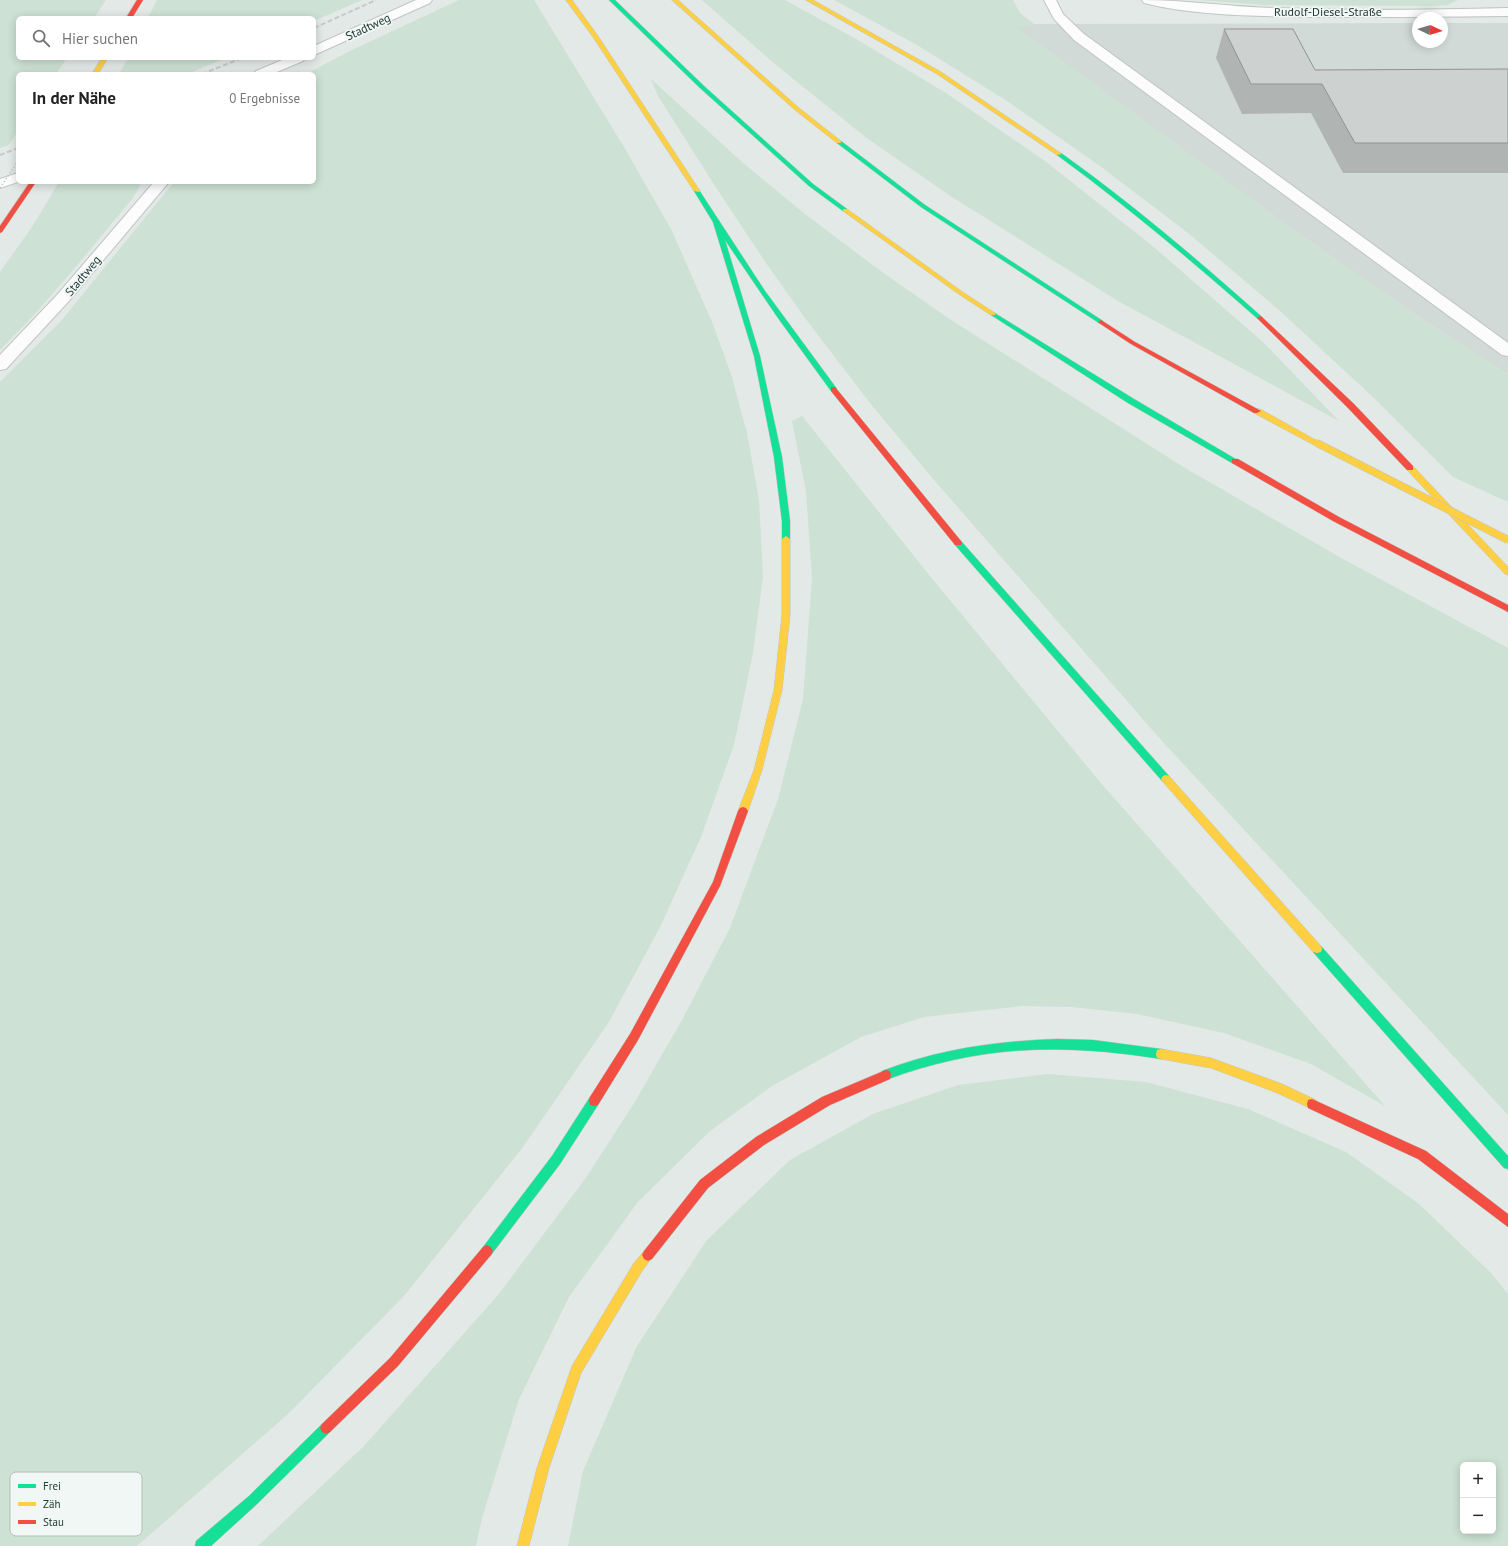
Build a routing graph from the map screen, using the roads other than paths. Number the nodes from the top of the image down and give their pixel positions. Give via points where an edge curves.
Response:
1 (140, 0) edge
2 (426, 0) edge
3 (569, 0) edge
4 (612, 0) edge
5 (675, 0) edge
6 (809, 0) edge
7 (1050, 0) edge
8 (1148, 0) edge
9 (1471, 0) edge
10 (1508, 12) edge
11 (1480, 13) junction
12 (130, 16) edge
13 (332, 43) junction
14 (316, 50) edge
15 (316, 55) edge
16 (104, 60) edge
17 (293, 60) edge
18 (308, 60) edge
19 (96, 72) edge
20 (266, 72) edge
21 (291, 72) edge
22 (16, 178) edge
23 (0, 184) edge
24 (31, 184) edge
25 (160, 184) edge
26 (716, 222) junction
27 (0, 231) edge
28 (1508, 351) edge
29 (0, 366) edge
30 (1508, 540) edge
31 (1508, 572) edge
32 (1508, 609) edge
33 (1508, 1164) edge
34 (1508, 1221) edge
35 (201, 1546) edge
36 (523, 1546) edge

1 - 12 main road
2 - 13 street, Stadtweg
3 - 26 main road via 680,163
4 - 32 main road via 702,87 811,185 962,294 1131,401 1336,519
5 - 30 main road, bridge via 797,109 850,152 923,206 1133,343 1317,443
6 - 31 main road via 939,73 1102,185 1182,250 1268,325 1351,406
7 - 28 street via 1058,16 1079,36
8 - 11 street, Rudolf-Diesel-Straße via 1248,11
9 - 11 street
10 - 11 street, Rudolf-Diesel-Straße
13 - 14 street, Stadtweg
13 - 15 street, Stadtweg
16 - 19 main road
17 - 20 street
18 - 21 street
22 - 23 street
24 - 27 main road
25 - 29 street, Stadtweg via 28,339
26 - 33 main road via 792,334 852,414 969,557
26 - 35 main road via 757,356 778,457 786,521 786,615 778,690 758,770 717,883 634,1038 556,1160 484,1255 394,1362 253,1500
34 - 36 main road via 1422,1155 1278,1088 1211,1062 1131,1048 1059,1044 981,1048 909,1065 826,1101 760,1141 704,1184 638,1267 576,1370 543,1468

